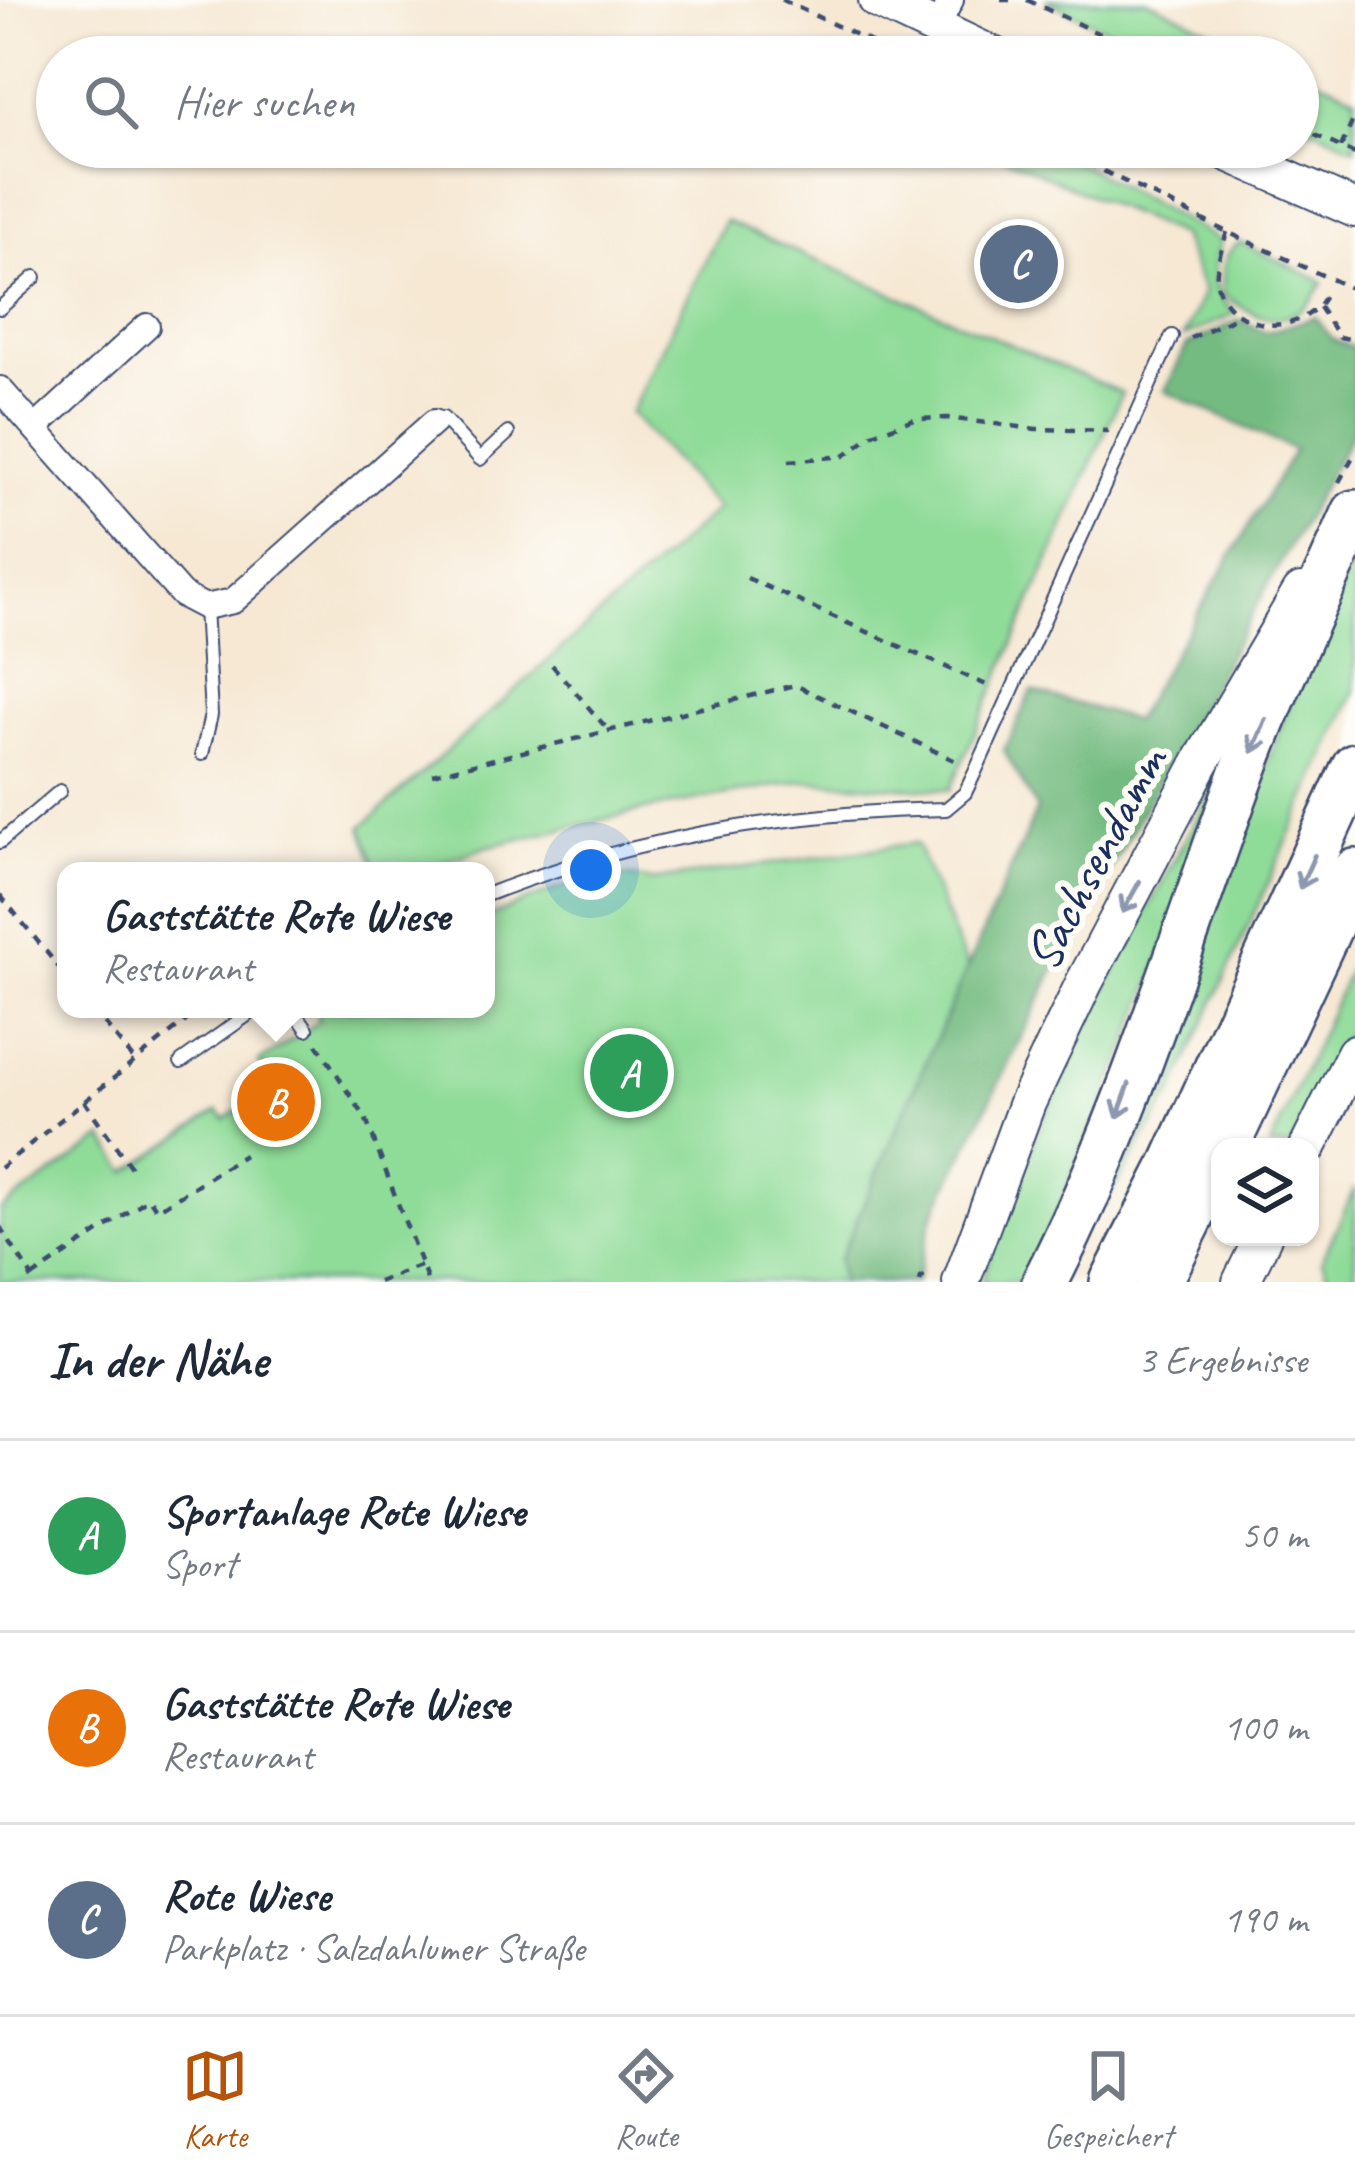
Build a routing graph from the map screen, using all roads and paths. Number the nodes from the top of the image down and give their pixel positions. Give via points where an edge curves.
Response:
1 (782, 0) edge
2 (877, 0) edge
3 (1000, 0) edge
4 (1013, 0) edge
5 (1028, 0) edge
6 (944, 15) edge
7 (858, 36) edge
8 (970, 36) edge
9 (1104, 36) edge
10 (1355, 116) edge
11 (1319, 137) edge
12 (1341, 147) junction
13 (1355, 154) edge
14 (1097, 168) edge
15 (1263, 168) edge
16 (1355, 209) edge
17 (1227, 232) junction
18 (35, 277) dead end
19 (1355, 290) edge
20 (1325, 296) dead end
21 (1319, 307) junction
22 (0, 308) edge
23 (1240, 314) junction
24 (147, 326) dead end
25 (1172, 336) joint
26 (1355, 340) edge
27 (0, 389) edge
28 (434, 422) joint
29 (1131, 427) junction
30 (35, 428) junction
31 (508, 433) dead end
32 (789, 460) dead end
33 (1355, 500) edge
34 (1355, 513) edge
35 (747, 578) dead end
36 (205, 607) junction
37 (552, 665) dead end
38 (1010, 694) junction
39 (609, 730) junction
40 (202, 754) dead end
41 (1355, 766) edge
42 (976, 770) junction
43 (433, 774) dead end
44 (60, 791) dead end
45 (0, 842) edge
46 (1355, 872) edge
47 (495, 892) edge
48 (0, 895) edge
49 (57, 965) edge
50 (100, 1018) edge
51 (189, 1018) edge
52 (243, 1018) edge
53 (299, 1018) edge
54 (307, 1029) joint
55 (1274, 1048) junction
56 (1355, 1052) edge
57 (1222, 1059) junction
58 (135, 1060) junction
59 (181, 1062) dead end
60 (334, 1070) junction
61 (326, 1075) dead end
62 (84, 1101) junction
63 (1230, 1138) edge
64 (1257, 1138) edge
65 (1312, 1138) edge
66 (244, 1155) dead end
67 (0, 1168) edge
68 (132, 1169) dead end
69 (1211, 1176) edge
70 (143, 1189) dead end
71 (149, 1198) junction
72 (0, 1227) edge
73 (1211, 1243) edge
74 (1259, 1246) edge
75 (422, 1265) junction
76 (32, 1277) junction
77 (952, 1279) edge
78 (24, 1282) edge
79 (378, 1282) edge
80 (428, 1282) edge
81 (920, 1282) edge
82 (1045, 1282) edge
83 (1078, 1282) edge
84 (1113, 1282) edge
85 (1159, 1282) edge
86 (1192, 1282) edge
87 (1241, 1282) edge

1 - 7 path
2 - 6 street
3 - 4 path
5 - 9 path
6 - 8 street
10 - 12 path
11 - 12 path
12 - 13 path
14 - 17 path
15 - 16 street
17 - 19 path
17 - 23 path via 1216,266 1220,295
18 - 22 lane
20 - 21 path
21 - 23 path via 1267,327
21 - 26 path via 1339,337
23 - 25 path via 1185,340
24 - 30 street
25 - 29 lane
27 - 30 street
28 - 31 lane via 442,418 479,459
28 - 36 street via 233,601
29 - 32 path via 914,419 844,456
29 - 38 lane
30 - 36 street via 182,595
33 -> 77 street, Sachsendamm via 1201,762 1084,983
34 -> 82 highway via 1246,766 1118,1116
35 - 38 path
36 - 40 lane via 212,715
37 - 39 path
38 - 42 lane
39 - 42 path via 795,685
39 - 43 path
41 -> 57 highway
42 - 47 lane via 946,809 724,830 608,854
44 - 45 lane
46 - 55 highway
48 - 49 path
50 - 58 path
51 - 58 path
52 - 59 lane
53 - 54 lane
54 - 60 path
55 - 63 highway
55 - 64 highway
56 - 65 street
57 - 83 highway
57 - 84 highway
58 - 62 path
60 - 61 path
60 - 75 path via 364,1117
62 - 67 path
62 - 68 path
66 - 71 path via 157,1210
69 - 85 highway
70 - 71 path
71 - 76 path
72 - 76 path
73 - 86 highway
74 - 87 street
75 - 79 path
75 - 80 path
76 - 78 path
77 - 81 path

